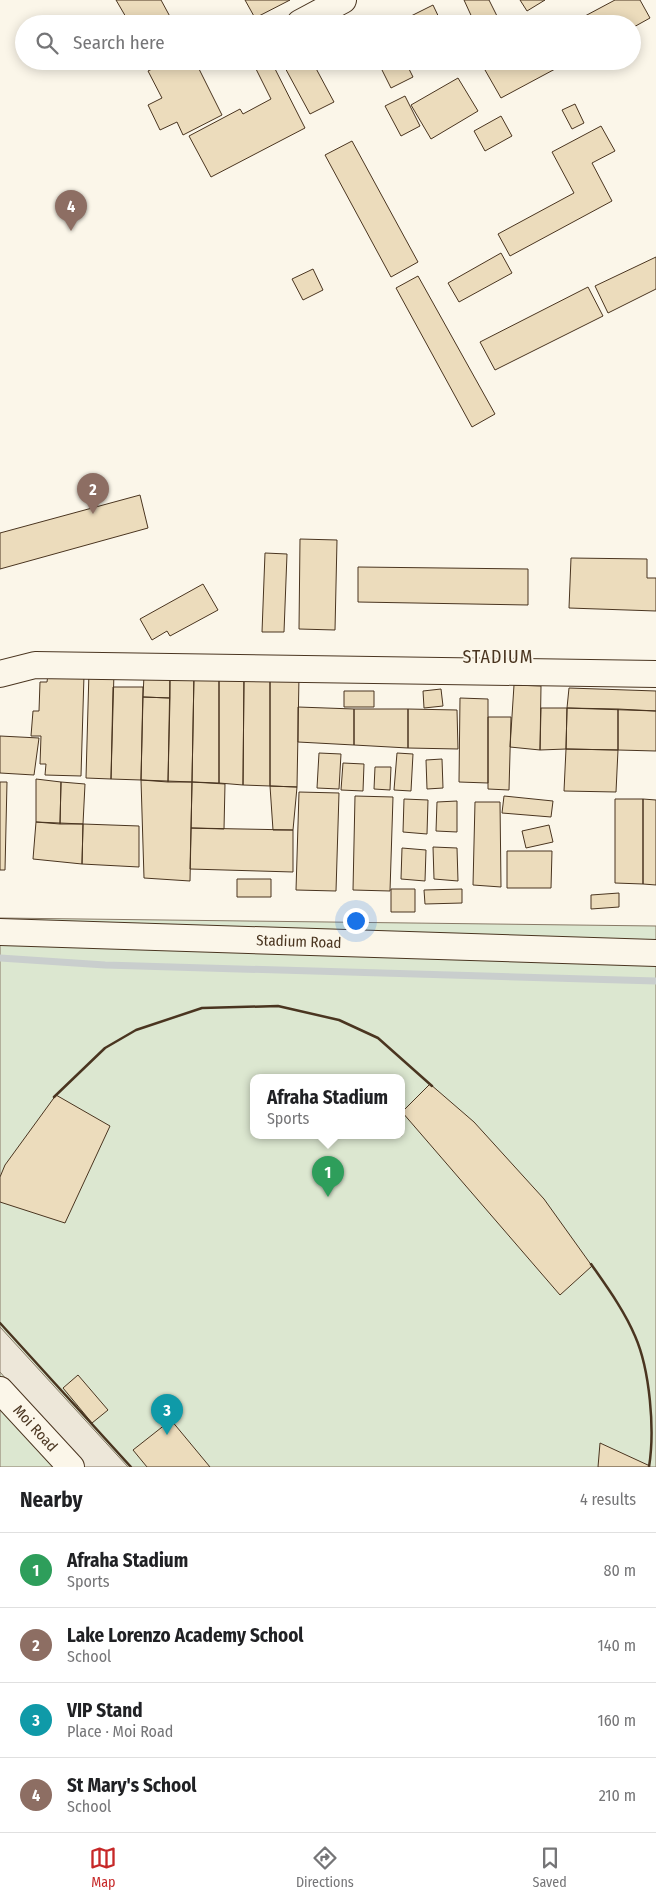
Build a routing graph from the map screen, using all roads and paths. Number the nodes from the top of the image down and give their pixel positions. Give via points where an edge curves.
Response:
1 (343, 0) edge
2 (315, 15) edge
3 (0, 674) edge
4 (656, 674) edge
5 (0, 932) edge
6 (656, 953) edge
7 (0, 1390) edge
8 (71, 1467) edge

1 - 2 street
3 - 4 street via 35,665
5 - 6 street, Stadium Road
7 - 8 street, Moi Road

